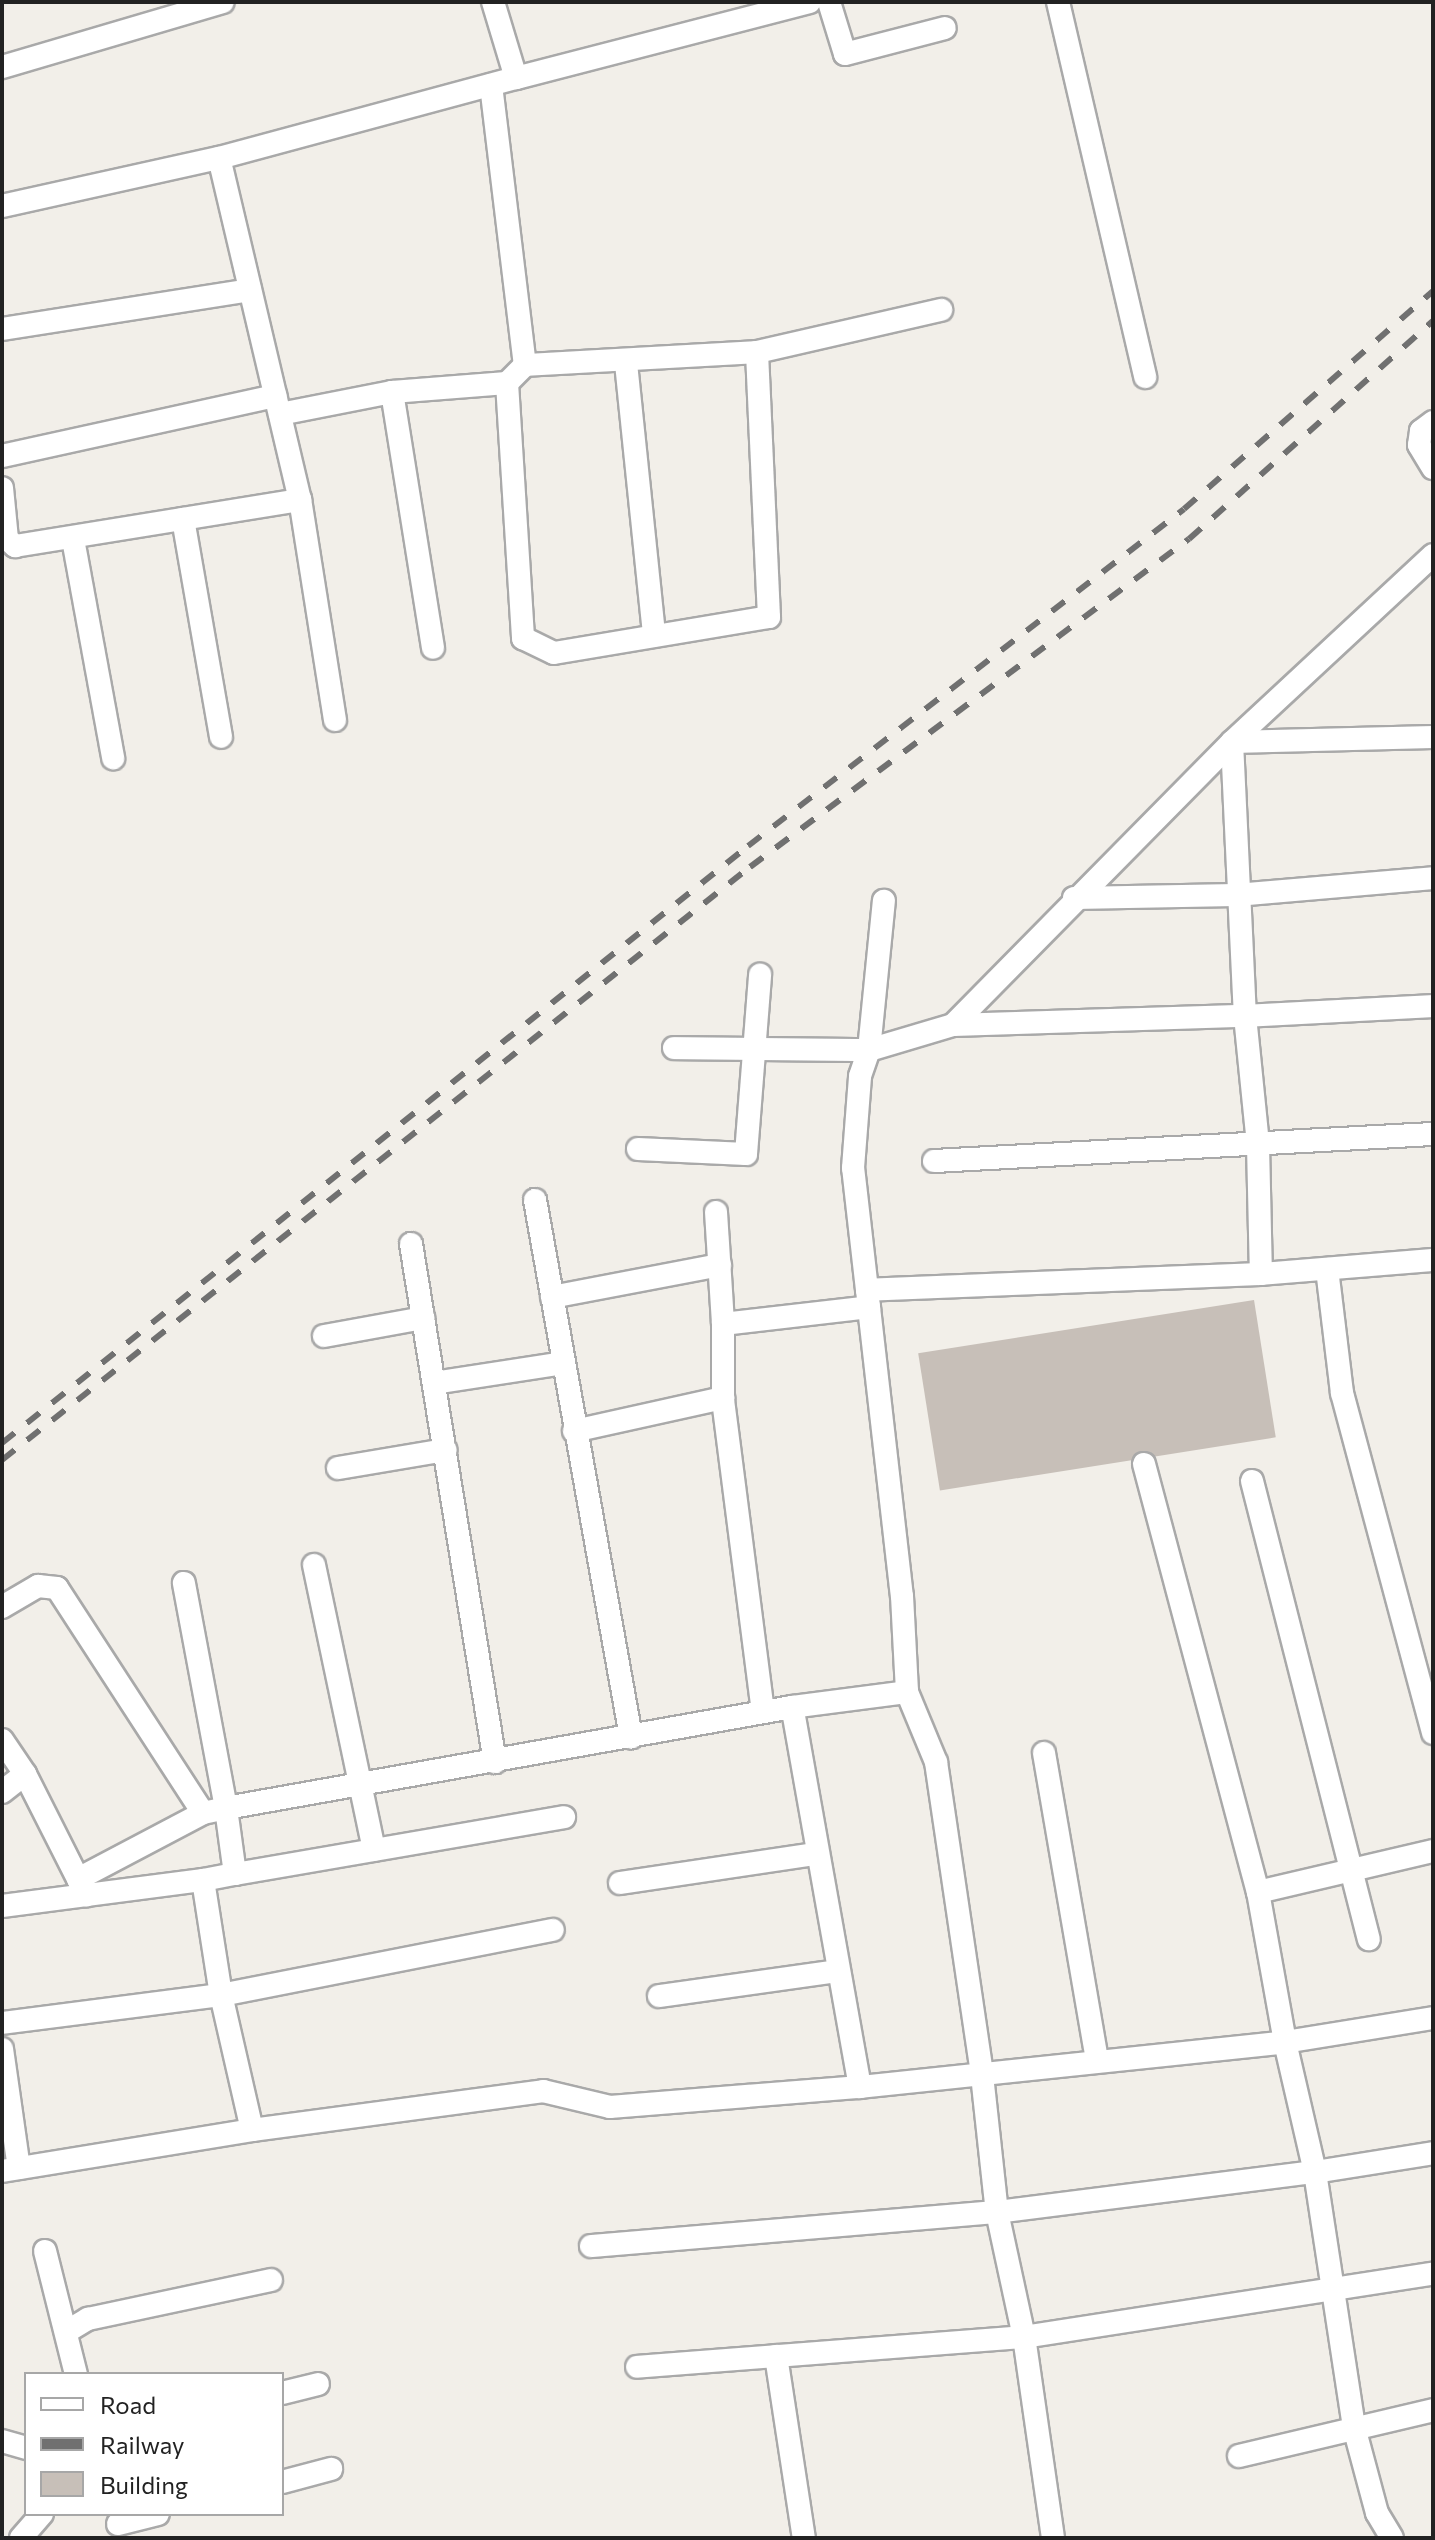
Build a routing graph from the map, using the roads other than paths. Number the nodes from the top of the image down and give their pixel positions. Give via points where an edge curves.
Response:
1 (223, 2) edge
2 (493, 2) edge
3 (809, 2) edge
4 (829, 2) edge
5 (1058, 2) edge
6 (945, 28) dead end
7 (2, 67) edge
8 (516, 78) junction
9 (491, 85) junction
10 (219, 158) junction
11 (2, 206) edge
12 (250, 290) junction
13 (941, 310) dead end
14 (2, 329) edge
15 (757, 352) junction
16 (626, 363) junction
17 (525, 365) junction
18 (1145, 377) dead end
19 (507, 383) junction
20 (392, 392) junction
21 (278, 405) junction
22 (1433, 422) edge
23 (2, 456) edge
24 (1433, 468) edge
25 (2, 488) edge
26 (300, 500) junction
27 (183, 519) junction
28 (73, 539) junction
29 (1433, 555) edge
30 (654, 636) junction
31 (433, 648) dead end
32 (335, 720) dead end
33 (221, 737) dead end
34 (1433, 737) edge
35 (1232, 742) junction
36 (113, 758) dead end
37 (1433, 878) edge
38 (1236, 895) junction
39 (1074, 898) junction
40 (884, 901) dead end
41 (760, 975) dead end
42 (1433, 1006) edge
43 (1245, 1016) junction
44 (953, 1025) junction
45 (674, 1048) dead end
46 (754, 1049) junction
47 (869, 1050) junction
48 (1433, 1134) edge
49 (1258, 1145) junction
50 (638, 1149) dead end
51 (934, 1161) dead end
52 (535, 1200) dead end
53 (716, 1212) dead end
54 (411, 1244) dead end
55 (1433, 1260) edge
56 (720, 1265) junction
57 (1327, 1269) junction
58 (1261, 1274) junction
59 (552, 1297) junction
60 (868, 1299) junction
61 (423, 1318) junction
62 (723, 1324) junction
63 (324, 1336) dead end
64 (563, 1363) junction
65 (434, 1383) junction
66 (723, 1398) junction
67 (574, 1431) junction
68 (445, 1450) junction
69 (1144, 1464) dead end
70 (338, 1468) dead end
71 (1252, 1481) dead end
72 (314, 1565) dead end
73 (184, 1583) dead end
74 (2, 1607) edge
75 (907, 1692) junction
76 (792, 1707) junction
77 (763, 1712) junction
78 (1433, 1733) edge
79 (631, 1737) junction
80 (2, 1740) edge
81 (1044, 1753) dead end
82 (495, 1762) junction
83 (25, 1774) junction
84 (359, 1788) junction
85 (2, 1792) edge
86 (226, 1808) junction
87 (203, 1813) junction
88 (564, 1817) dead end
89 (374, 1850) junction
90 (1433, 1851) edge
91 (815, 1854) junction
92 (1352, 1870) junction
93 (235, 1874) junction
94 (203, 1880) junction
95 (620, 1883) dead end
96 (82, 1887) junction
97 (1258, 1892) junction
98 (2, 1906) edge
99 (553, 1930) dead end
100 (1369, 1939) dead end
101 (838, 1971) junction
102 (221, 1995) junction
103 (659, 1996) dead end
104 (1433, 2018) edge
105 (2, 2023) edge
106 (1285, 2042) junction
107 (2, 2049) edge
108 (1097, 2059) junction
109 (982, 2075) junction
110 (860, 2087) junction
111 (252, 2130) junction
112 (1433, 2153) edge
113 (10, 2170) edge
114 (1315, 2172) junction
115 (997, 2212) junction
116 (591, 2246) dead end
117 (45, 2251) dead end
118 (1433, 2274) edge
119 (271, 2280) dead end
120 (1333, 2291) junction
121 (66, 2332) junction
122 (1024, 2337) junction
123 (776, 2356) junction
124 (637, 2367) dead end
125 (76, 2372) edge
126 (318, 2384) dead end
127 (284, 2392) edge
128 (1433, 2410) edge
129 (1354, 2427) junction
130 (2, 2441) edge
131 (24, 2447) edge
132 (1239, 2456) dead end
133 (331, 2469) dead end
134 (284, 2481) edge
135 (40, 2516) edge
136 (151, 2516) edge
137 (118, 2525) edge
138 (21, 2538) edge
139 (804, 2538) edge
140 (1053, 2538) edge
141 (1392, 2538) edge

1 - 7 street
2 - 8 street
3 - 8 street
4 - 6 street via 845,54
5 - 18 street
8 - 9 street
9 - 10 street
9 - 17 street
10 - 11 street
10 - 12 street
12 - 14 street
12 - 21 street
13 - 15 street
15 - 16 street
15 - 30 street via 769,617
16 - 17 street
16 - 30 street
17 - 19 street
19 - 20 street
19 - 30 street via 523,638 554,653
20 - 21 street
20 - 31 street
21 - 23 street
21 - 26 street
22 - 24 street via 1421,431 1419,445
25 - 28 street via 7,539 15,546
26 - 27 street
26 - 32 street
27 - 28 street
27 - 33 street
28 - 36 street
29 - 35 street
34 - 35 street
35 - 38 street
35 - 39 street
37 - 38 street
38 - 39 street
38 - 43 street
39 - 44 street
40 - 47 street
41 - 46 street
42 - 43 street
43 - 44 street
43 - 49 street
44 - 47 street
45 - 46 street
46 - 47 street
46 - 50 street via 746,1154
47 - 60 street via 860,1076 853,1168
48 - 49 street
49 - 51 street
49 - 58 street
52 - 59 street
53 - 56 street
54 - 61 street
55 - 57 street
56 - 59 street
56 - 62 street
57 - 58 street
57 - 78 street via 1342,1393
58 - 60 street
59 - 64 street
60 - 62 street
60 - 75 street via 902,1596
61 - 63 street
61 - 65 street
62 - 66 street
64 - 65 street
64 - 67 street
65 - 68 street
66 - 67 street
66 - 77 street
67 - 79 street
68 - 70 street
68 - 82 street
69 - 97 street
71 - 92 street
72 - 84 street
73 - 86 street
74 - 87 street via 38,1586 57,1588
75 - 76 street
75 - 109 street via 936,1762
76 - 77 street
76 - 91 street
77 - 79 street
79 - 82 street
80 - 83 street
81 - 108 street
82 - 84 street
83 - 85 street
83 - 96 street
84 - 86 street
84 - 89 street
86 - 87 street
86 - 93 street
87 - 96 street
88 - 89 street
89 - 93 street
90 - 92 street
91 - 95 street
91 - 101 street
92 - 97 street
92 - 100 street
93 - 94 street
94 - 96 street
94 - 102 street
96 - 98 street
97 - 106 street
99 - 102 street
101 - 103 street
101 - 110 street
102 - 105 street
102 - 111 street
104 - 106 street
106 - 108 street
106 - 114 street
107 - 113 street
108 - 109 street
109 - 110 street
109 - 115 street
110 - 111 street via 610,2107 543,2091
111 - 113 street
112 - 114 street
114 - 115 street
114 - 120 street
115 - 116 street
115 - 122 street
117 - 121 street
118 - 120 street
119 - 121 street via 88,2319
120 - 122 street
120 - 129 street
121 - 125 street
122 - 123 street
122 - 140 street
123 - 124 street
123 - 139 street
126 - 127 street
128 - 129 street
129 - 132 street
129 - 141 street via 1377,2513
130 - 131 street
133 - 134 street
135 - 138 street
136 - 137 street

